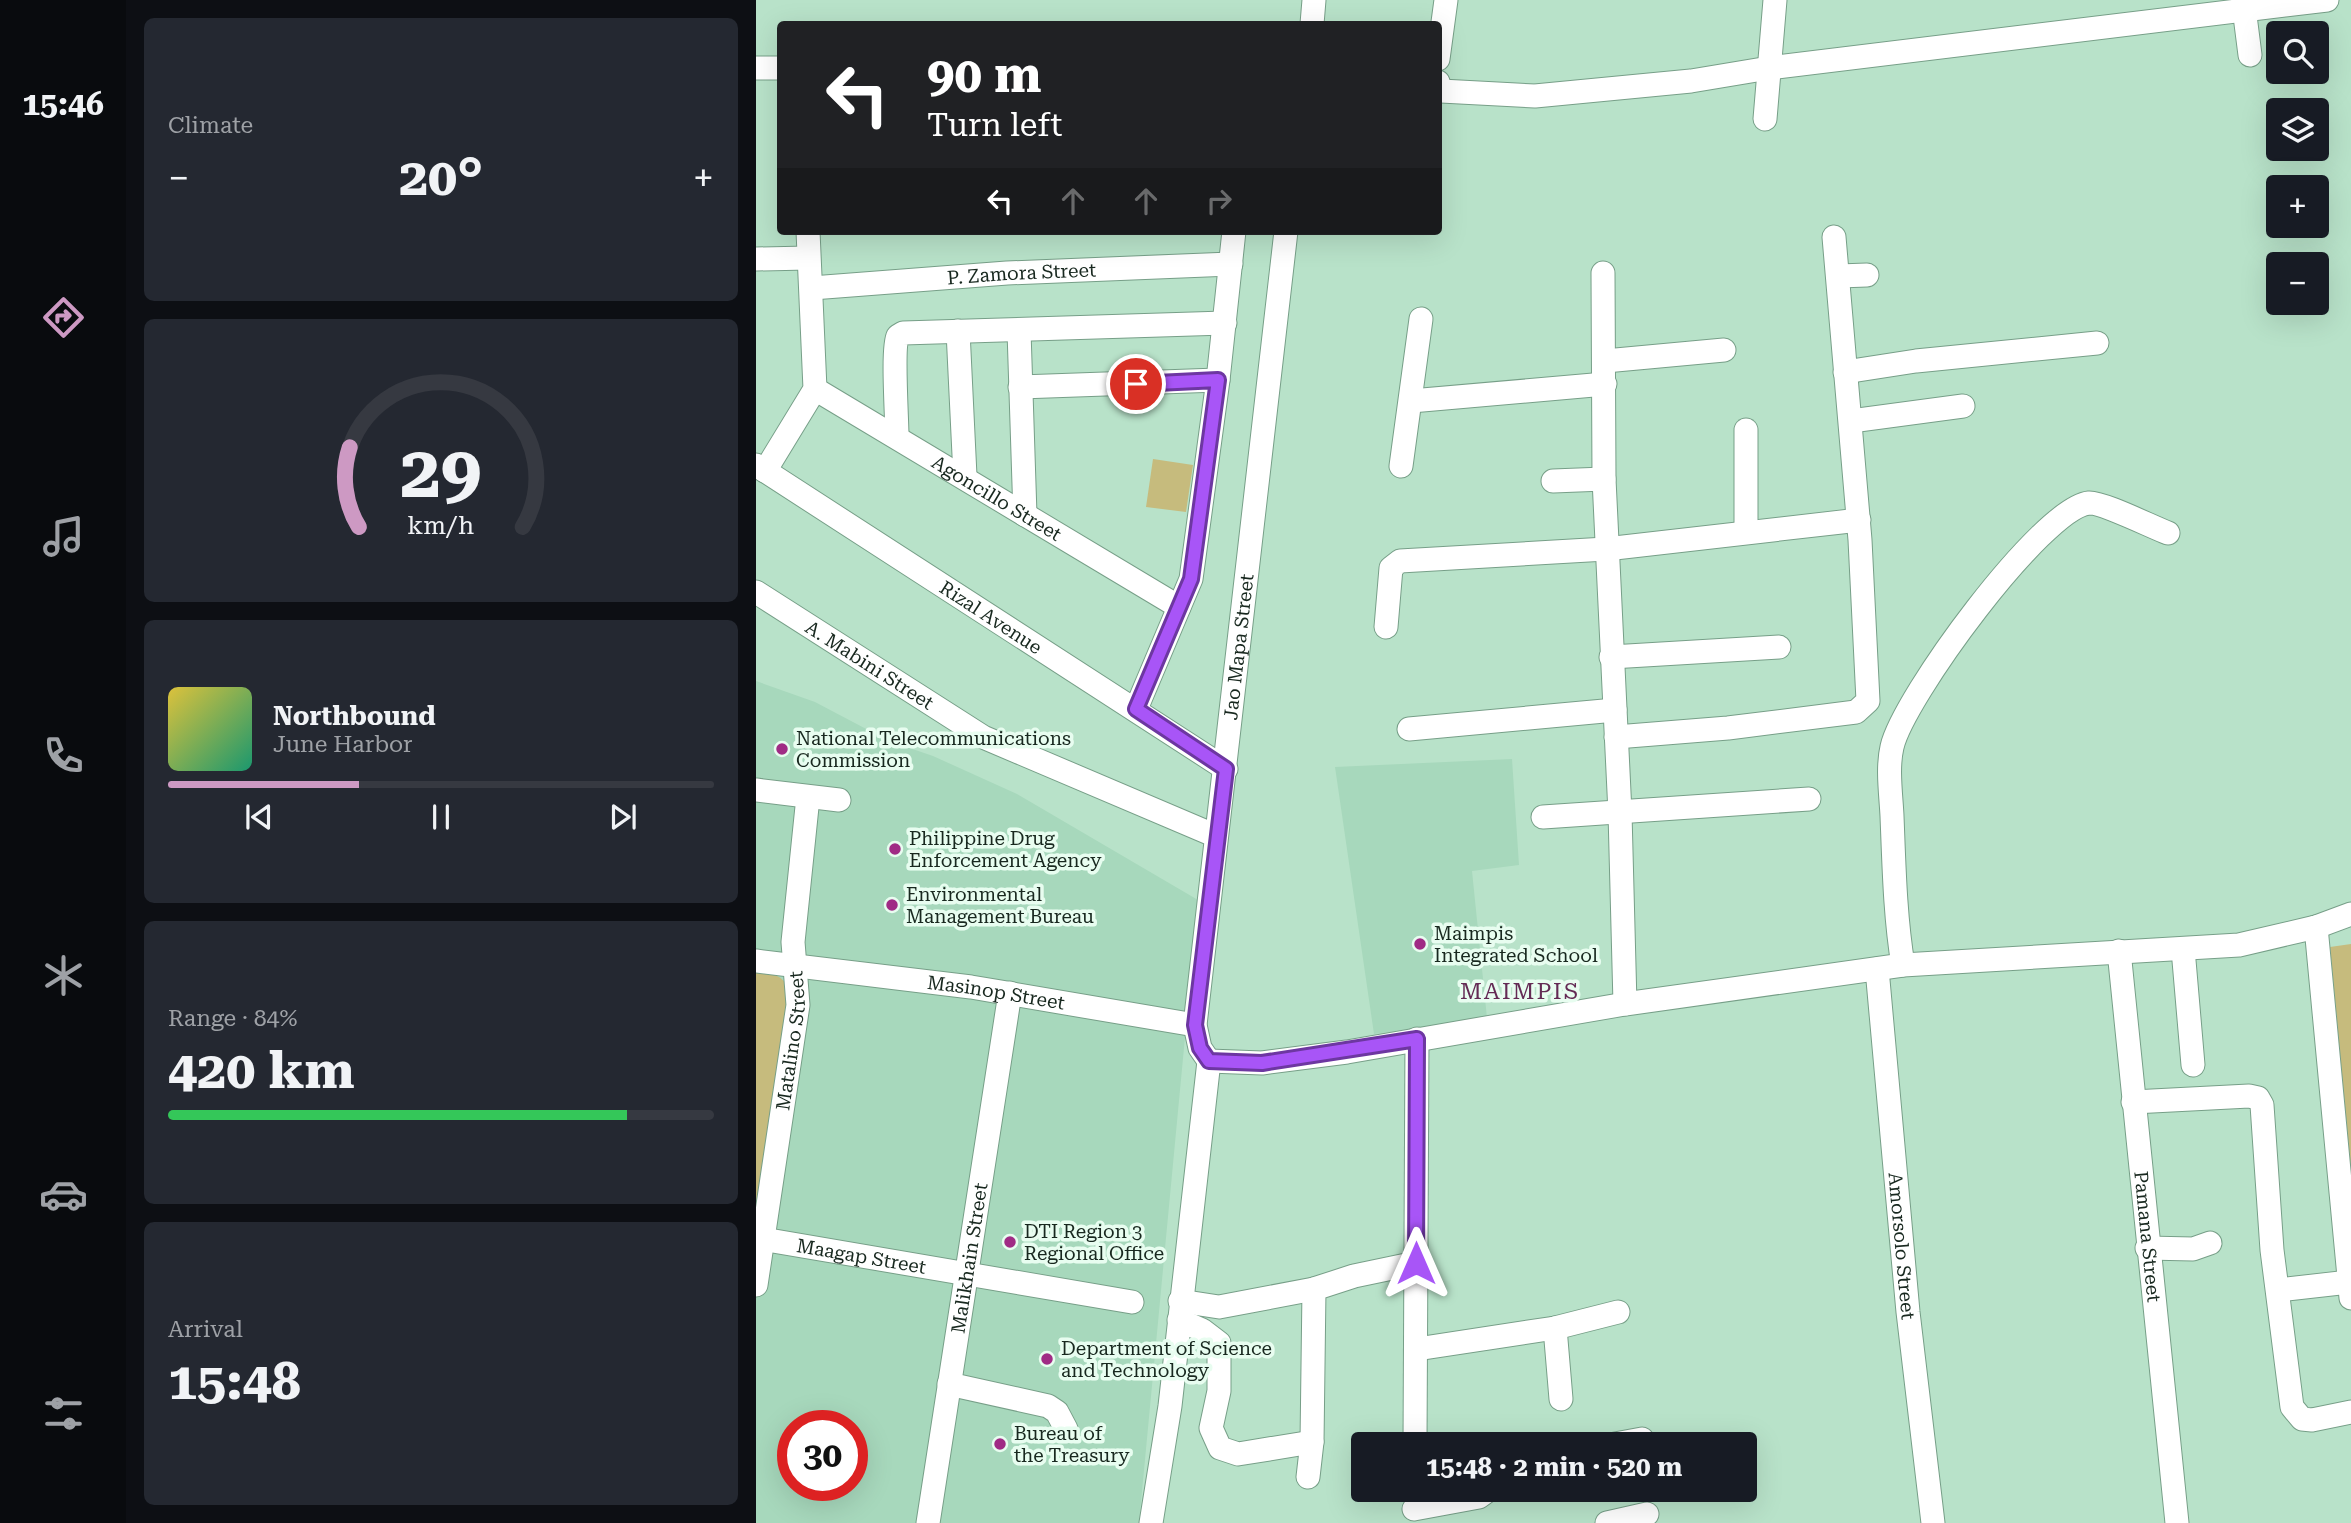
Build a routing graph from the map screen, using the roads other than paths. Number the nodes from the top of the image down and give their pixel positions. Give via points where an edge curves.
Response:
1 (1314, 0) edge
2 (1446, 0) edge
3 (1775, 0) edge
4 (2327, 0) edge
5 (2244, 6) edge
6 (1312, 21) edge
7 (1442, 30) edge
8 (2250, 55) dead end
9 (756, 68) edge
10 (777, 68) edge
11 (1769, 68) junction
12 (1442, 93) edge
13 (1765, 119) dead end
14 (808, 235) edge
15 (1234, 235) edge
16 (1286, 235) edge
17 (1834, 237) dead end
18 (807, 258) junction
19 (756, 259) edge
20 (1231, 264) junction
21 (1604, 273) dead end
22 (1867, 275) dead end
23 (1839, 276) junction
24 (812, 288) junction
25 (1420, 319) dead end
26 (1225, 323) junction
27 (958, 331) junction
28 (1019, 331) junction
29 (2097, 342) dead end
30 (1724, 350) dead end
31 (1605, 372) junction
32 (1845, 372) junction
33 (1218, 380) junction
34 (1020, 387) junction
35 (816, 389) junction
36 (1411, 401) junction
37 (1963, 406) dead end
38 (1851, 421) junction
39 (1746, 429) dead end
40 (897, 437) junction
41 (1401, 466) dead end
42 (761, 468) edge
43 (965, 476) junction
44 (1604, 479) junction
45 (1553, 481) dead end
46 (1025, 515) junction
47 (1858, 520) junction
48 (1746, 531) junction
49 (2168, 533) dead end
50 (1606, 549) junction
51 (756, 592) edge
52 (1179, 607) junction
53 (1386, 627) dead end
54 (1779, 647) dead end
55 (1611, 657) junction
56 (1136, 709) junction
57 (1615, 710) junction
58 (1409, 729) dead end
59 (1616, 737) junction
60 (1226, 769) junction
61 (756, 790) edge
62 (808, 797) junction
63 (1809, 799) dead end
64 (839, 800) dead end
65 (1620, 813) junction
66 (1542, 817) dead end
67 (1216, 836) junction
68 (2351, 914) edge
69 (2316, 926) junction
70 (2183, 949) junction
71 (2119, 951) junction
72 (756, 961) edge
73 (1903, 965) junction
74 (796, 966) junction
75 (1877, 969) junction
76 (1010, 993) junction
77 (1625, 1004) junction
78 (1195, 1025) junction
79 (1417, 1039) junction
80 (1209, 1061) junction
81 (2193, 1065) dead end
82 (2133, 1102) junction
83 (760, 1240) edge
84 (2210, 1243) dead end
85 (2147, 1248) junction
86 (1416, 1263) junction
87 (967, 1275) junction
88 (756, 1285) edge
89 (1314, 1289) junction
90 (2278, 1290) junction
91 (2350, 1290) edge
92 (1132, 1302) dead end
93 (1179, 1311) junction
94 (1618, 1312) dead end
95 (1555, 1328) junction
96 (1417, 1349) junction
97 (949, 1384) junction
98 (1561, 1399) dead end
99 (2351, 1412) edge
100 (1066, 1429) dead end
101 (1415, 1432) edge
102 (1312, 1442) junction
103 (1308, 1477) dead end
104 (1446, 1502) edge
105 (1414, 1507) edge
106 (1647, 1514) dead end
107 (928, 1523) edge
108 (1151, 1523) edge
109 (1607, 1523) edge
110 (1933, 1523) edge
111 (2177, 1523) edge

1 - 6 street
2 - 7 street
3 - 11 street
4 - 5 street
5 - 8 street
5 - 11 street
9 - 10 street
11 - 12 street via 1692,81 1535,96
11 - 13 street
14 - 18 street
15 - 20 street
16 - 60 street, Jao Mapa Street
17 - 23 street
18 - 19 street
18 - 24 street
20 - 24 street, P. Zamora Street via 1007,272
20 - 26 street
21 - 31 street
22 - 23 street
23 - 32 street
24 - 35 street
25 - 36 street
26 - 28 street
26 - 33 street
27 - 28 street
27 - 40 street via 911,331 895,339
27 - 43 street
28 - 34 street
29 - 32 street
30 - 31 street
31 - 36 street
31 - 44 street
32 - 38 street
33 - 34 street
33 - 52 street via 1191,579
34 - 46 street
35 - 40 street, Agoncillo Street
35 - 42 street
36 - 41 street
37 - 38 street
38 - 47 street
39 - 48 street
40 - 43 street, Agoncillo Street
42 - 56 street, Rizal Avenue
43 - 46 street, Agoncillo Street
44 - 45 street
44 - 50 street
46 - 52 street, Agoncillo Street
47 - 48 street
47 - 59 street via 1870,694 1861,710 1728,729
48 - 50 street
49 - 73 street via 2106,506 2092,502 2078,506 2053,522 1932,668 1891,748
50 - 53 street via 1400,561 1391,568
50 - 55 street
51 - 67 street, A. Mabini Street via 983,737
52 - 56 street
54 - 55 street
55 - 57 street
56 - 60 street, Rizal Avenue
57 - 58 street
57 - 59 street
59 - 65 street
60 - 67 street, Jao Mapa Street
61 - 62 street
62 - 64 street
62 - 74 street, Matalino Street via 793,942
63 - 65 street
65 - 66 street
65 - 77 street
67 - 78 street, Jao Mapa Street
68 - 69 street
69 - 70 street via 2239,945
69 - 91 street
70 - 71 street
70 - 81 street
71 - 73 street
71 - 82 street, Pamana Street
72 - 74 street, Masinop Street
73 - 75 street
74 - 76 street, Masinop Street
74 - 83 street, Matalino Street via 798,1005
75 - 77 street
75 - 110 street, Amorsolo Street via 1908,1312
76 - 78 street, Masinop Street
76 - 87 street, Malikhain Street
77 - 79 street
78 - 80 street, Jao Mapa Street via 1200,1048
79 - 80 street via 1262,1063
79 - 86 street
80 - 93 street
82 - 85 street, Pamana Street
82 - 90 street via 2258,1098 2265,1131
83 - 87 street, Maagap Street
83 - 88 street, Matalino Street
84 - 85 street via 2175,1250
85 - 111 street, Pamana Street
86 - 89 street
86 - 96 street
87 - 92 street, Maagap Street
87 - 97 street, Malikhain Street
89 - 93 street
89 - 102 street
90 - 91 street
90 - 99 street via 2292,1407 2297,1415 2312,1420
93 - 102 street via 1219,1343 1219,1391 1211,1428 1220,1448 1238,1454
93 - 108 street via 1170,1406
94 - 95 street
95 - 96 street
95 - 98 street
96 - 101 street
97 - 100 street via 1048,1406
97 - 107 street, Malikhain Street
102 - 103 street
104 - 105 street
106 - 109 street

